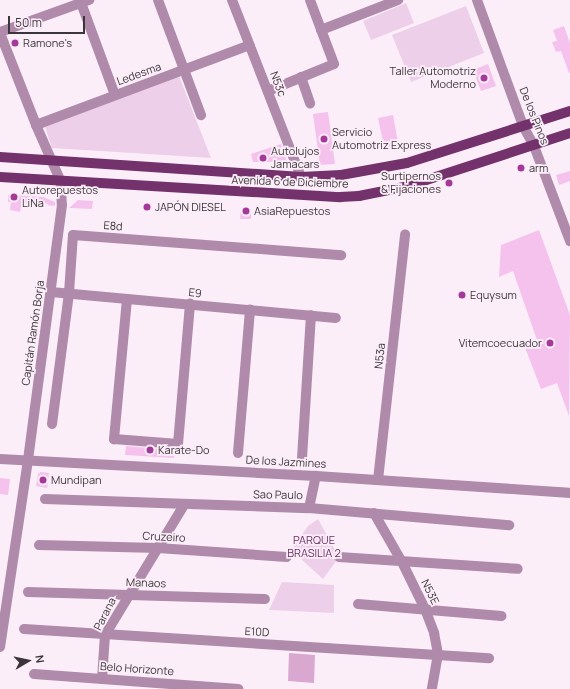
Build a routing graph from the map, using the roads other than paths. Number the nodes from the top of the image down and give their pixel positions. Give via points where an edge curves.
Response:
1 (158, 0) edge
2 (232, 0) edge
3 (310, 0) edge
4 (398, 0) edge
5 (477, 0) edge
6 (83, 1) edge
7 (321, 30) junction
8 (0, 33) edge
9 (250, 45) junction
10 (184, 71) junction
11 (301, 77) junction
12 (268, 91) junction
13 (115, 96) junction
14 (310, 103) dead end
15 (570, 111) edge
16 (202, 116) dead end
17 (36, 125) junction
18 (523, 126) junction
19 (570, 133) edge
20 (534, 146) junction
21 (0, 157) edge
22 (52, 160) junction
23 (0, 177) edge
24 (301, 177) junction
25 (61, 182) junction
26 (567, 224) edge
27 (405, 234) dead end
28 (570, 241) edge
29 (341, 255) dead end
30 (51, 292) junction
31 (69, 293) junction
32 (127, 299) junction
33 (190, 304) junction
34 (250, 310) junction
35 (311, 315) junction
36 (336, 318) dead end
37 (52, 424) dead end
38 (238, 453) dead end
39 (302, 458) dead end
40 (0, 459) edge
41 (28, 460) junction
42 (316, 476) junction
43 (378, 480) junction
44 (570, 493) edge
45 (45, 499) dead end
46 (184, 505) junction
47 (310, 508) junction
48 (374, 513) junction
49 (509, 525) dead end
50 (40, 545) dead end
51 (158, 548) junction
52 (287, 557) dead end
53 (339, 557) dead end
54 (402, 562) junction
55 (518, 569) dead end
56 (28, 592) dead end
57 (129, 595) junction
58 (265, 599) dead end
59 (358, 604) dead end
60 (425, 609) junction
61 (501, 616) dead end
62 (24, 629) dead end
63 (105, 635) junction
64 (0, 647) edge
65 (438, 654) junction
66 (489, 658) dead end
67 (34, 674) dead end
68 (102, 679) junction
69 (238, 689) edge
70 (432, 689) edge

1 - 10 street
2 - 9 street, N53c
3 - 7 street
4 - 7 street
5 - 18 street, De los Pinos
6 - 8 street
6 - 13 street
7 - 11 street via 334,64
8 - 17 street, Capitán Ramón Borja
9 - 10 street, Ledesma
9 - 12 street, N53c
10 - 13 street, Ledesma
10 - 16 street
11 - 12 street
11 - 14 street
12 - 24 street, N53c
13 - 17 street, Ledesma
15 - 18 main road, Avenida 6 de Diciembre
17 - 22 street, Capitán Ramón Borja
18 - 20 street, De los Pinos
18 - 24 main road, Avenida 6 de Diciembre via 407,163 359,173
19 - 20 main road, Avenida 6 de Diciembre
20 - 25 main road, Avenida 6 de Diciembre via 408,186 359,196
20 - 26 street, De los Pinos
21 - 22 main road, Avenida 6 de Diciembre
22 - 24 main road, Avenida 6 de Diciembre
22 - 25 street, Capitán Ramón Borja
23 - 25 main road, Avenida 6 de Diciembre
25 - 30 street, Capitán Ramón Borja via 62,205
26 - 28 street, De los Pinos
27 - 43 street, N53a
29 - 31 street, E8d via 73,235
30 - 31 street, E9
30 - 41 street, Capitán Ramón Borja
31 - 32 street, E9
31 - 37 street, E8d
32 - 33 street, E9
32 - 33 street via 114,439 178,444
33 - 34 street, E9
34 - 35 street, E9
34 - 38 street
35 - 36 street, E9
35 - 39 street
40 - 41 street, De los Jazmines
41 - 42 street, De los Jazmines
41 - 64 street, Capitán Ramón Borja
42 - 43 street, De los Jazmines
42 - 47 street
43 - 44 street, De los Jazmines
45 - 46 street, Sao Paulo
46 - 47 street, Sao Paulo
46 - 51 street, Parana
47 - 48 street, Sao Paulo
48 - 49 street, Sao Paulo
48 - 54 street, N53E
50 - 51 street, Cruzeiro
51 - 52 street, Cruzeiro
51 - 57 street, Parana
53 - 54 street
54 - 55 street
54 - 60 street, N53E
56 - 57 street, Manaos
57 - 58 street, Manaos
57 - 63 street, Parana
59 - 60 street
60 - 61 street
60 - 65 street, N53E
62 - 63 street, E10D
63 - 65 street, E10D
63 - 68 street, Parana
65 - 66 street, E10D
65 - 70 street, N53E
67 - 68 street, Belo Horizonte
68 - 69 street, Belo Horizonte

